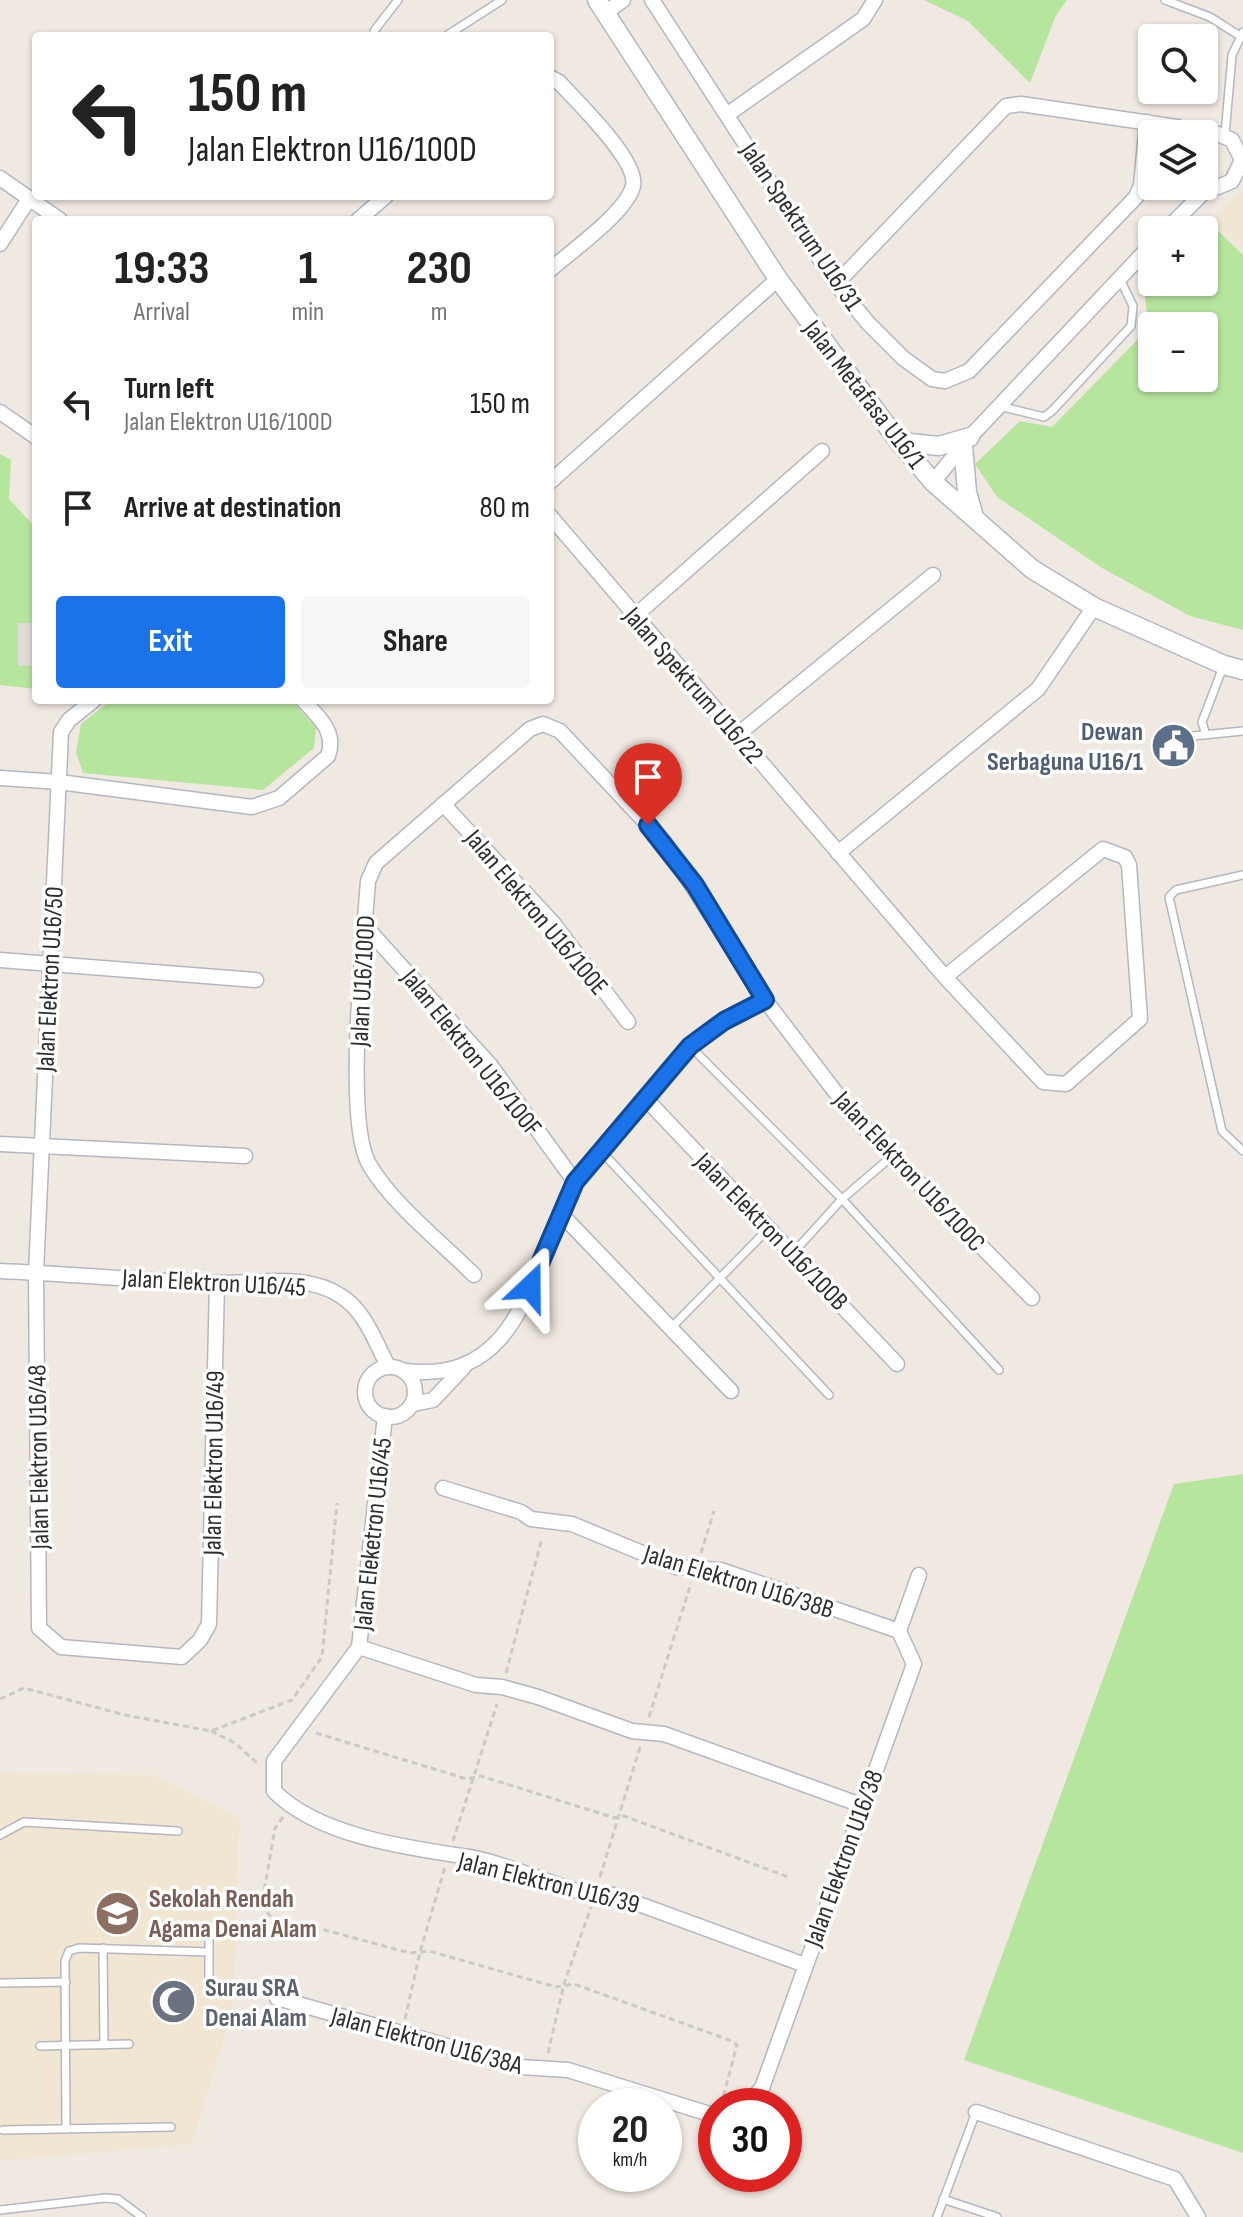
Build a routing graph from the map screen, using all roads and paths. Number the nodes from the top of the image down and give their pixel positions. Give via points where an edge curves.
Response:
1 (398, 0) edge
2 (502, 0) edge
3 (623, 0) edge
4 (652, 0) edge
5 (875, 0) edge
6 (1165, 0) edge
7 (601, 6) edge
8 (374, 31) dead end
9 (452, 32) edge
10 (1242, 34) edge
11 (554, 79) edge
12 (728, 114) junction
13 (1138, 121) edge
14 (1218, 135) edge
15 (1225, 135) junction
16 (1243, 160) edge
17 (0, 178) edge
18 (1218, 183) edge
19 (1138, 193) edge
20 (29, 199) junction
21 (381, 200) edge
22 (1193, 200) edge
23 (54, 216) edge
24 (363, 216) edge
25 (1179, 216) edge
26 (0, 244) edge
27 (1138, 258) edge
28 (554, 266) edge
29 (1120, 277) junction
30 (778, 279) junction
31 (836, 284) junction
32 (999, 406) junction
33 (0, 412) edge
34 (32, 434) edge
35 (966, 441) junction
36 (899, 442) junction
37 (822, 451) dead end
38 (554, 478) edge
39 (933, 482) junction
40 (974, 517) junction
41 (554, 521) edge
42 (933, 575) dead end
43 (1094, 607) junction
44 (635, 616) junction
45 (1224, 665) junction
46 (1243, 670) edge
47 (89, 704) edge
48 (306, 704) edge
49 (543, 724) joint
50 (1243, 731) edge
51 (737, 735) junction
52 (1206, 735) junction
53 (1182, 737) dead end
54 (0, 778) edge
55 (59, 782) junction
56 (443, 804) junction
57 (838, 853) junction
58 (1243, 875) edge
59 (365, 926) junction
60 (0, 960) edge
61 (49, 964) junction
62 (945, 977) junction
63 (256, 980) dead end
64 (765, 1000) junction
65 (628, 1022) dead end
66 (690, 1046) junction
67 (646, 1099) junction
68 (0, 1144) edge
69 (41, 1146) junction
70 (601, 1151) junction
71 (1243, 1151) edge
72 (245, 1156) dead end
73 (891, 1157) junction
74 (575, 1182) junction
75 (842, 1199) junction
76 (561, 1214) junction
77 (770, 1227) junction
78 (794, 1252) junction
79 (0, 1271) edge
80 (36, 1272) junction
81 (474, 1275) dead end
82 (722, 1277) junction
83 (217, 1283) junction
84 (1032, 1298) dead end
85 (671, 1328) junction
86 (897, 1364) dead end
87 (388, 1366) junction
88 (465, 1366) junction
89 (999, 1370) dead end
90 (405, 1371) junction
91 (731, 1391) dead end
92 (829, 1395) dead end
93 (412, 1404) junction
94 (385, 1416) junction
95 (443, 1488) dead end
96 (337, 1503) dead end
97 (714, 1511) dead end
98 (547, 1519) junction
99 (696, 1567) junction
100 (919, 1575) dead end
101 (899, 1631) junction
102 (200, 1640) joint
103 (359, 1647) junction
104 (502, 1687) junction
105 (0, 1699) edge
106 (298, 1727) junction
107 (211, 1731) junction
108 (645, 1732) junction
109 (472, 1779) junction
110 (274, 1791) junction
111 (861, 1805) junction
112 (291, 1808) junction
113 (615, 1818) junction
114 (178, 1831) dead end
115 (0, 1835) edge
116 (449, 1856) junction
117 (791, 1878) dead end
118 (596, 1892) junction
119 (209, 1935) dead end
120 (103, 1948) junction
121 (209, 1952) junction
122 (420, 1952) junction
123 (805, 1965) junction
124 (66, 1982) junction
125 (0, 1983) edge
126 (564, 1984) junction
127 (209, 1989) dead end
128 (277, 1998) dead end
129 (402, 2033) junction
130 (129, 2044) dead end
131 (104, 2045) junction
132 (40, 2046) dead end
133 (66, 2046) junction
134 (545, 2069) junction
135 (725, 2088) edge
136 (762, 2088) edge
137 (698, 2110) edge
138 (976, 2112) joint
139 (171, 2127) dead end
140 (66, 2129) junction
141 (3, 2130) dead end
142 (943, 2199) junction
143 (0, 2210) edge
144 (142, 2217) edge
145 (937, 2217) edge
146 (997, 2217) edge
147 (1198, 2217) edge

1 - 8 lane
2 - 9 lane
3 - 7 street
4 - 12 street, Jalan Spektrum U16/31
5 - 12 street via 863,19
6 - 10 lane
7 - 30 street, Jalan Metafasa U16/1
10 - 15 lane via 1229,80
11 - 28 street via 631,168 633,185 624,203
12 - 31 street, Jalan Spektrum U16/31
13 - 31 street via 1006,106
14 - 15 street
15 - 16 street via 1238,145
16 - 18 street via 1232,181
17 - 20 street
19 - 31 street, Jalan Spektrum U16/31 via 958,378 932,379 917,370
20 - 23 street
20 - 26 street
21 - 24 street
22 - 25 street
27 - 29 street
29 - 32 street
29 - 32 lane via 1134,316 1125,335 1044,417
30 - 36 street, Jalan Metafasa U16/1
30 - 38 street
32 - 35 street
33 - 34 street
35 - 36 street via 939,446
35 - 39 street
35 - 40 street via 967,492
36 - 39 street, Jalan Metafasa U16/1
37 - 44 street
39 - 40 street, Jalan Metafasa U16/1
40 - 43 street, Jalan Metafasa U16/1 via 1032,569
41 - 44 street, Jalan Spektrum U16/22
42 - 51 street
43 - 45 street, Jalan Metafasa U16/1
43 - 57 street via 1038,689
44 - 51 street, Jalan Spektrum U16/22
45 - 46 street, Jalan Metafasa U16/1
45 - 52 lane via 1202,722
47 - 55 street, Jalan Elektron U16/50 via 64,725
48 - 55 street via 328,729 331,747 321,765 266,803 230,807
49 - 56 street, Jalan U16/100D via 530,729
49 - 64 street, Jalan Elektron U16/100C via 560,731 665,843
50 - 52 lane
51 - 57 street, Jalan Spektrum U16/22
52 - 53 lane
54 - 55 street
55 - 61 street, Jalan Elektron U16/50
56 - 59 street, Jalan U16/100D via 376,863 368,881
56 - 65 street, Jalan Elektron U16/100E via 554,924
57 - 62 street, Jalan Spektrum U16/22
58 - 71 lane via 1176,890 1169,897 1222,1131
59 - 74 street, Jalan Elektron U16/100F via 491,1066
59 - 81 street, Jalan U16/100D via 359,1142 379,1180
60 - 61 street
61 - 63 street
61 - 69 street, Jalan Elektron U16/50
62 - 62 street, Jalan Spektrum U16/22 via 1043,1082 1066,1084 1140,1019 1125,857 1103,849
64 - 66 street
64 - 73 street, Jalan Elektron U16/100C
66 - 67 street
66 - 75 lane
67 - 70 street
67 - 77 street, Jalan Elektron U16/100B
68 - 69 street
69 - 72 street
69 - 80 street, Jalan Elektron U16/50
70 - 74 street
70 - 82 lane
73 - 75 lane
73 - 84 street, Jalan Elektron U16/100C
74 - 76 street
75 - 78 lane
75 - 89 lane
76 - 85 street
76 - 88 street via 507,1333
77 - 78 street, Jalan Elektron U16/100B
77 - 82 lane
78 - 86 street, Jalan Elektron U16/100B
79 - 80 street, Jalan Elektron U16/45
80 - 83 street, Jalan Elektron U16/45
80 - 102 street, Jalan Elektron U16/48 via 39,1628 61,1647 182,1657
82 - 85 lane
82 - 92 lane
83 - 87 street, Jalan Elektron U16/45 via 281,1281 341,1295 373,1333
83 - 102 street, Jalan Elektron U16/49 via 209,1624
85 - 91 street
87 - 90 street
87 - 94 street via 374,1372 365,1394 372,1408
88 - 90 street via 432,1375
88 - 93 street via 433,1400
90 - 93 street via 416,1390
93 - 94 street via 401,1415
94 - 103 street, Jalan Eleketron U16/45
95 - 98 street, Jalan Elektron U16/38B via 531,1519
96 - 107 path via 322,1657 292,1700
97 - 99 path
98 - 99 street, Jalan Elektron U16/38B via 572,1524 676,1567
98 - 104 path
99 - 101 street, Jalan Elektron U16/38B via 721,1570
99 - 108 path
100 - 101 street
101 - 111 street, Jalan Elektron U16/38 via 914,1664
103 - 104 street via 476,1685
103 - 106 street, Jalan Eleketron U16/45
104 - 108 street
104 - 109 path
105 - 107 path via 24,1688
106 - 109 path
106 - 110 street, Jalan Eleketron U16/45 via 274,1761
107 - 110 path via 257,1762
108 - 111 street via 664,1734
108 - 113 path
109 - 113 path via 481,1776
109 - 116 path
110 - 112 street
111 - 123 street, Jalan Elektron U16/38
112 - 116 street, Jalan Elektron U16/39 via 322,1823
112 - 122 path via 275,1828 263,1909 269,1915
113 - 117 path via 624,1816
113 - 118 path
114 - 115 lane via 24,1822
116 - 118 street, Jalan Elektron U16/39
116 - 122 path
118 - 123 street, Jalan Elektron U16/39
118 - 126 path
119 - 121 lane
120 - 121 lane
120 - 124 lane via 69,1951
120 - 131 lane
121 - 127 lane
122 - 126 path via 556,1987
122 - 129 path
123 - 136 street, Jalan Elektron U16/38
124 - 125 lane
124 - 133 lane
126 - 134 path
126 - 135 path via 736,2043
128 - 129 street, Jalan Elektron U16/38A
129 - 134 street, Jalan Elektron U16/38A
130 - 131 lane
131 - 133 lane
132 - 133 lane
133 - 140 lane
134 - 137 street, Jalan Elektron U16/38A via 568,2070
138 - 142 lane
138 - 147 street via 1175,2179
139 - 140 lane
140 - 141 lane
142 - 145 lane
142 - 146 lane
143 - 144 lane via 105,2198 118,2199

